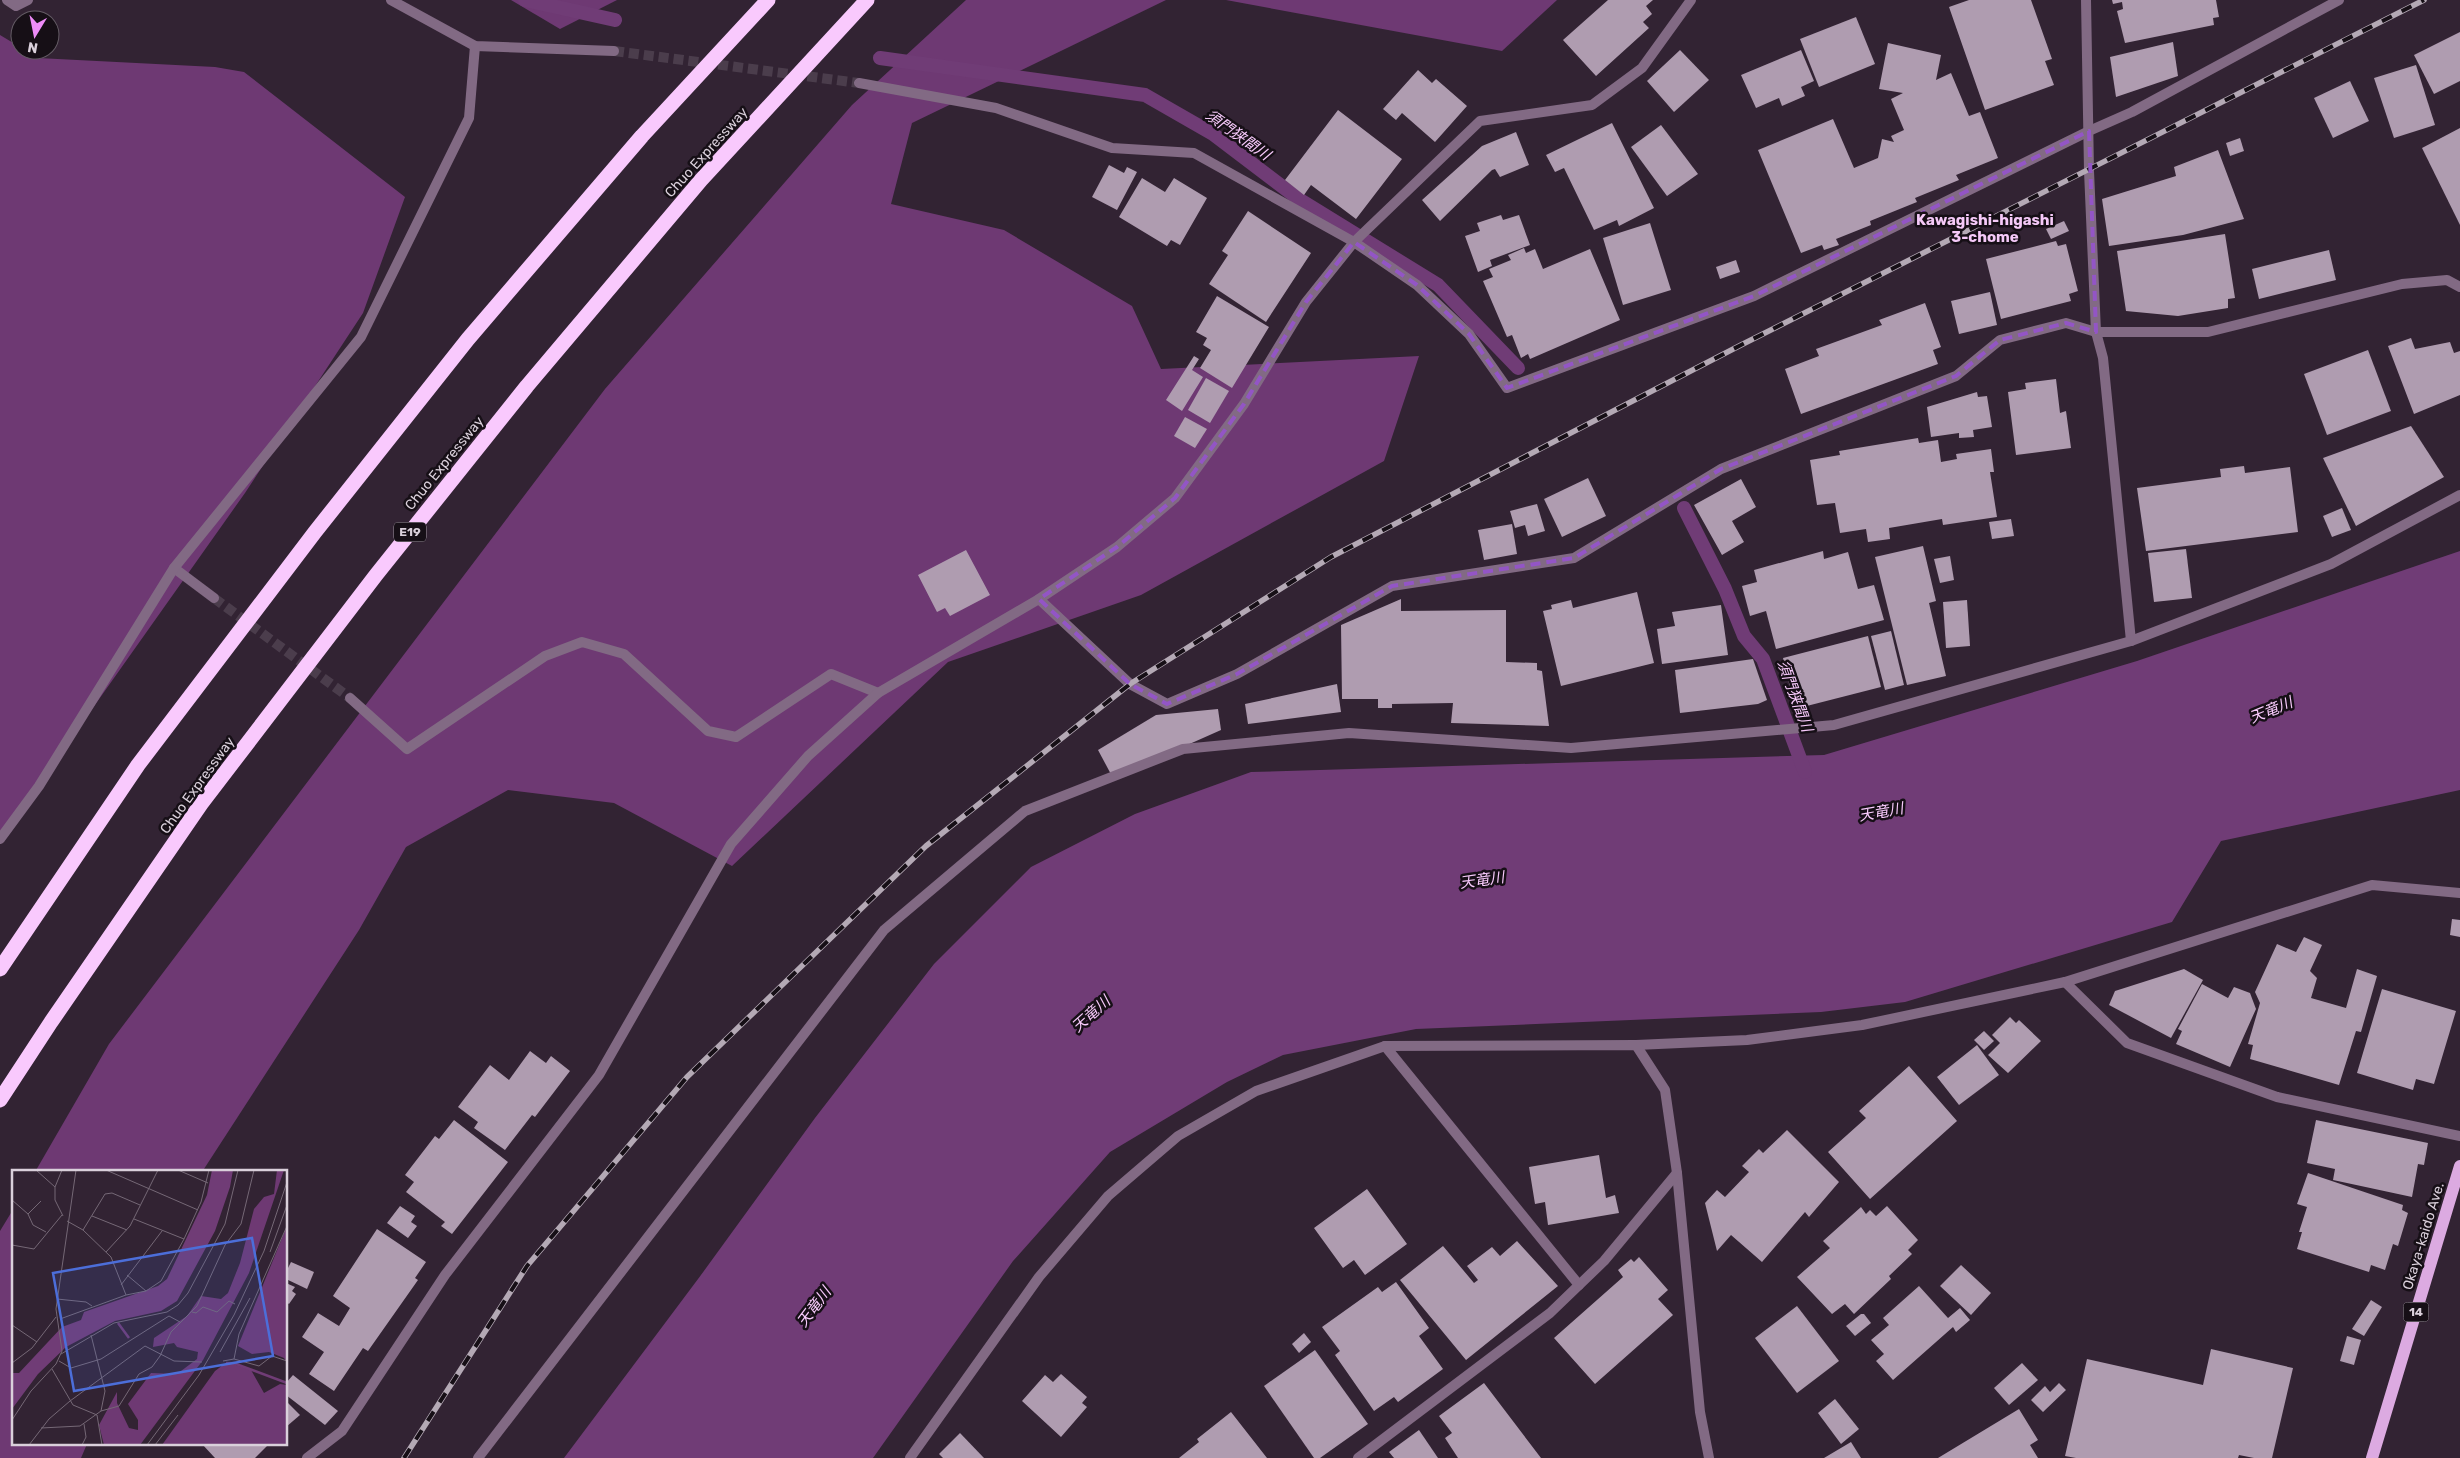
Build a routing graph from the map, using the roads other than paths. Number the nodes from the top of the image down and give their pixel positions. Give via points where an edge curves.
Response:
1 (7, 0) edge
2 (28, 0) edge
3 (391, 0) edge
4 (768, 0) edge
5 (867, 0) edge
6 (1691, 0) edge
7 (2086, 0) edge
8 (2339, 0) edge
9 (475, 46) junction
10 (614, 51) tunnel mouth
11 (859, 83) tunnel mouth
12 (2089, 131) junction
13 (1354, 242) junction
14 (2460, 288) edge
15 (2096, 332) junction
16 (2460, 495) edge
17 (174, 568) junction
18 (214, 598) tunnel mouth
19 (1039, 600) junction
20 (2131, 641) junction
21 (878, 693) junction
22 (350, 698) tunnel mouth
23 (0, 840) edge
24 (2460, 893) edge
25 (0, 969) edge
26 (2065, 982) junction
27 (1636, 1045) junction
28 (1385, 1046) junction
29 (0, 1100) edge
30 (2460, 1136) edge
31 (2460, 1166) edge
32 (1677, 1173) junction
33 (1579, 1285) junction
34 (307, 1458) edge
35 (478, 1458) edge
36 (910, 1458) edge
37 (1358, 1458) edge
38 (1709, 1458) edge
39 (2372, 1458) edge

1 - 2 street via 16,6
3 - 9 street
4 - 25 highway via 642,136 474,332 314,532 138,765
5 - 29 highway, Chuo Expressway / E19 via 701,180 527,386 376,575 201,804
6 - 13 street via 1642,68 1592,105 1480,121
7 - 12 street
8 - 12 street via 2132,112
9 - 10 street
9 - 17 street via 469,118 361,337
11 - 13 street via 996,108 1112,148 1194,153
12 - 13 street via 1754,296 1508,388 1463,328 1417,285
12 - 15 street
13 - 19 street via 1306,302 1244,404 1175,498 1117,547
14 - 15 street via 2447,280 2402,284 2208,332
15 - 19 street via 2066,323 2000,340 1956,376 1721,469 1574,558 1392,586 1237,674 1167,704 1130,684
15 - 20 street via 2103,358
16 - 20 street via 2331,564
17 - 18 street
17 - 23 street via 39,786
19 - 21 street
20 - 35 street via 1834,725 1571,748 1349,733 1182,749 1025,811 884,930
21 - 22 street via 831,674 736,737 708,731 624,654 582,642 545,656 407,749
21 - 34 street via 808,756 731,844 599,1075 445,1275 342,1431
24 - 26 street via 2372,885
26 - 27 street via 1862,1025 1748,1040
26 - 30 street via 2127,1043 2277,1096
27 - 28 street
27 - 32 street via 1665,1090
28 - 33 street
28 - 36 street via 1256,1091 1178,1136 1115,1190 1039,1277
31 - 39 main road, Okaya-kaido Ave. / 14
32 - 33 street via 1604,1261
32 - 38 street via 1700,1412
33 - 37 street via 1550,1313

